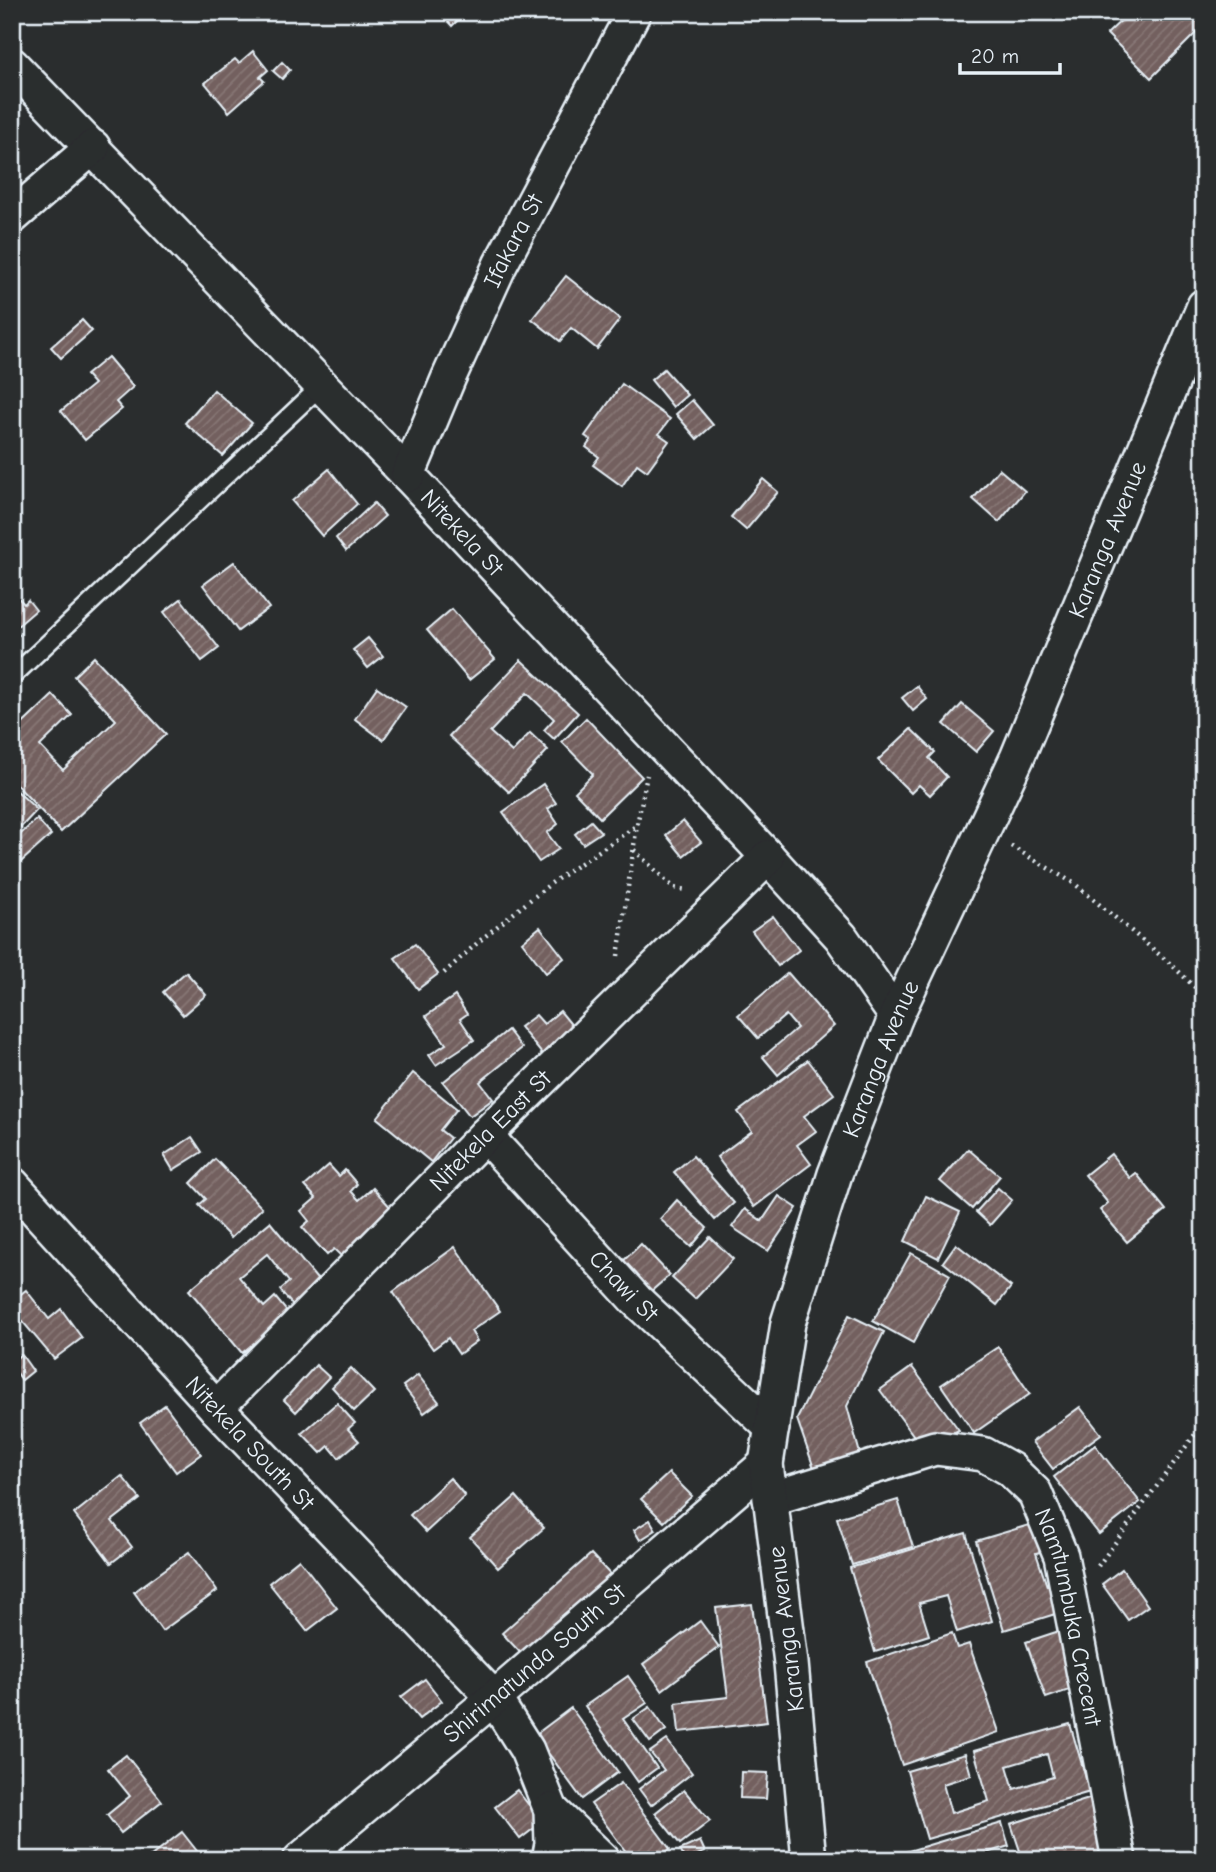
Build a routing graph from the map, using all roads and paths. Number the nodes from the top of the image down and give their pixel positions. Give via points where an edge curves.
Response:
1 (634, 12) edge
2 (12, 65) edge
3 (93, 146) junction
4 (12, 217) edge
5 (1204, 306) edge
6 (321, 386) junction
7 (408, 475) junction
8 (12, 677) edge
9 (656, 736) junction
10 (637, 825) junction
11 (984, 829) junction
12 (633, 849) junction
13 (768, 857) junction
14 (729, 896) junction
15 (444, 973) dead end
16 (1204, 996) edge
17 (611, 1011) junction
18 (896, 1016) junction
19 (485, 1135) junction
20 (12, 1184) edge
21 (216, 1408) junction
22 (1204, 1422) edge
23 (772, 1428) junction
24 (766, 1464) junction
25 (770, 1499) junction
26 (1070, 1603) junction
27 (494, 1698) junction
28 (551, 1810) junction
29 (300, 1860) edge
30 (549, 1860) edge
31 (603, 1860) edge
32 (809, 1860) edge
33 (1119, 1860) edge

1 - 7 street, Ifakara St via 500,265
2 - 3 street, Nitekela St
3 - 4 street
3 - 6 street, Nitekela St
5 - 11 street, Karanga Avenue
6 - 7 street, Nitekela St
6 - 8 lane
7 - 9 street, Nitekela St
9 - 10 path
9 - 13 street, Nitekela St
10 - 12 path
10 - 15 path via 550,884
11 - 16 path via 1075,884
11 - 18 street, Karanga Avenue
12 - 14 path via 674,888
12 - 17 path
13 - 14 street, Nitekela East St
13 - 18 street, Nitekela St via 841,937
14 - 17 street, Nitekela East St
17 - 19 street, Nitekela East St
18 - 23 street, Karanga Avenue via 835,1174 788,1323
19 - 21 street, Nitekela East St
19 - 23 street, Chawi St via 636,1300
20 - 21 street, Nitekela South St
21 - 27 street, Nitekela South St
22 - 26 path
23 - 24 street, Karanga Avenue
24 - 25 street, Karanga Avenue
24 - 27 street, Shirimatunda South St
25 - 26 street, Namtumbuka Crecent via 935,1448 983,1454 1010,1469 1035,1493 1061,1556
25 - 32 street, Karanga Avenue
26 - 33 street, Namtumbuka Crecent
27 - 28 street, Nitekela South St via 527,1750
27 - 29 street, Shirimatunda South St
28 - 30 street
28 - 31 street

